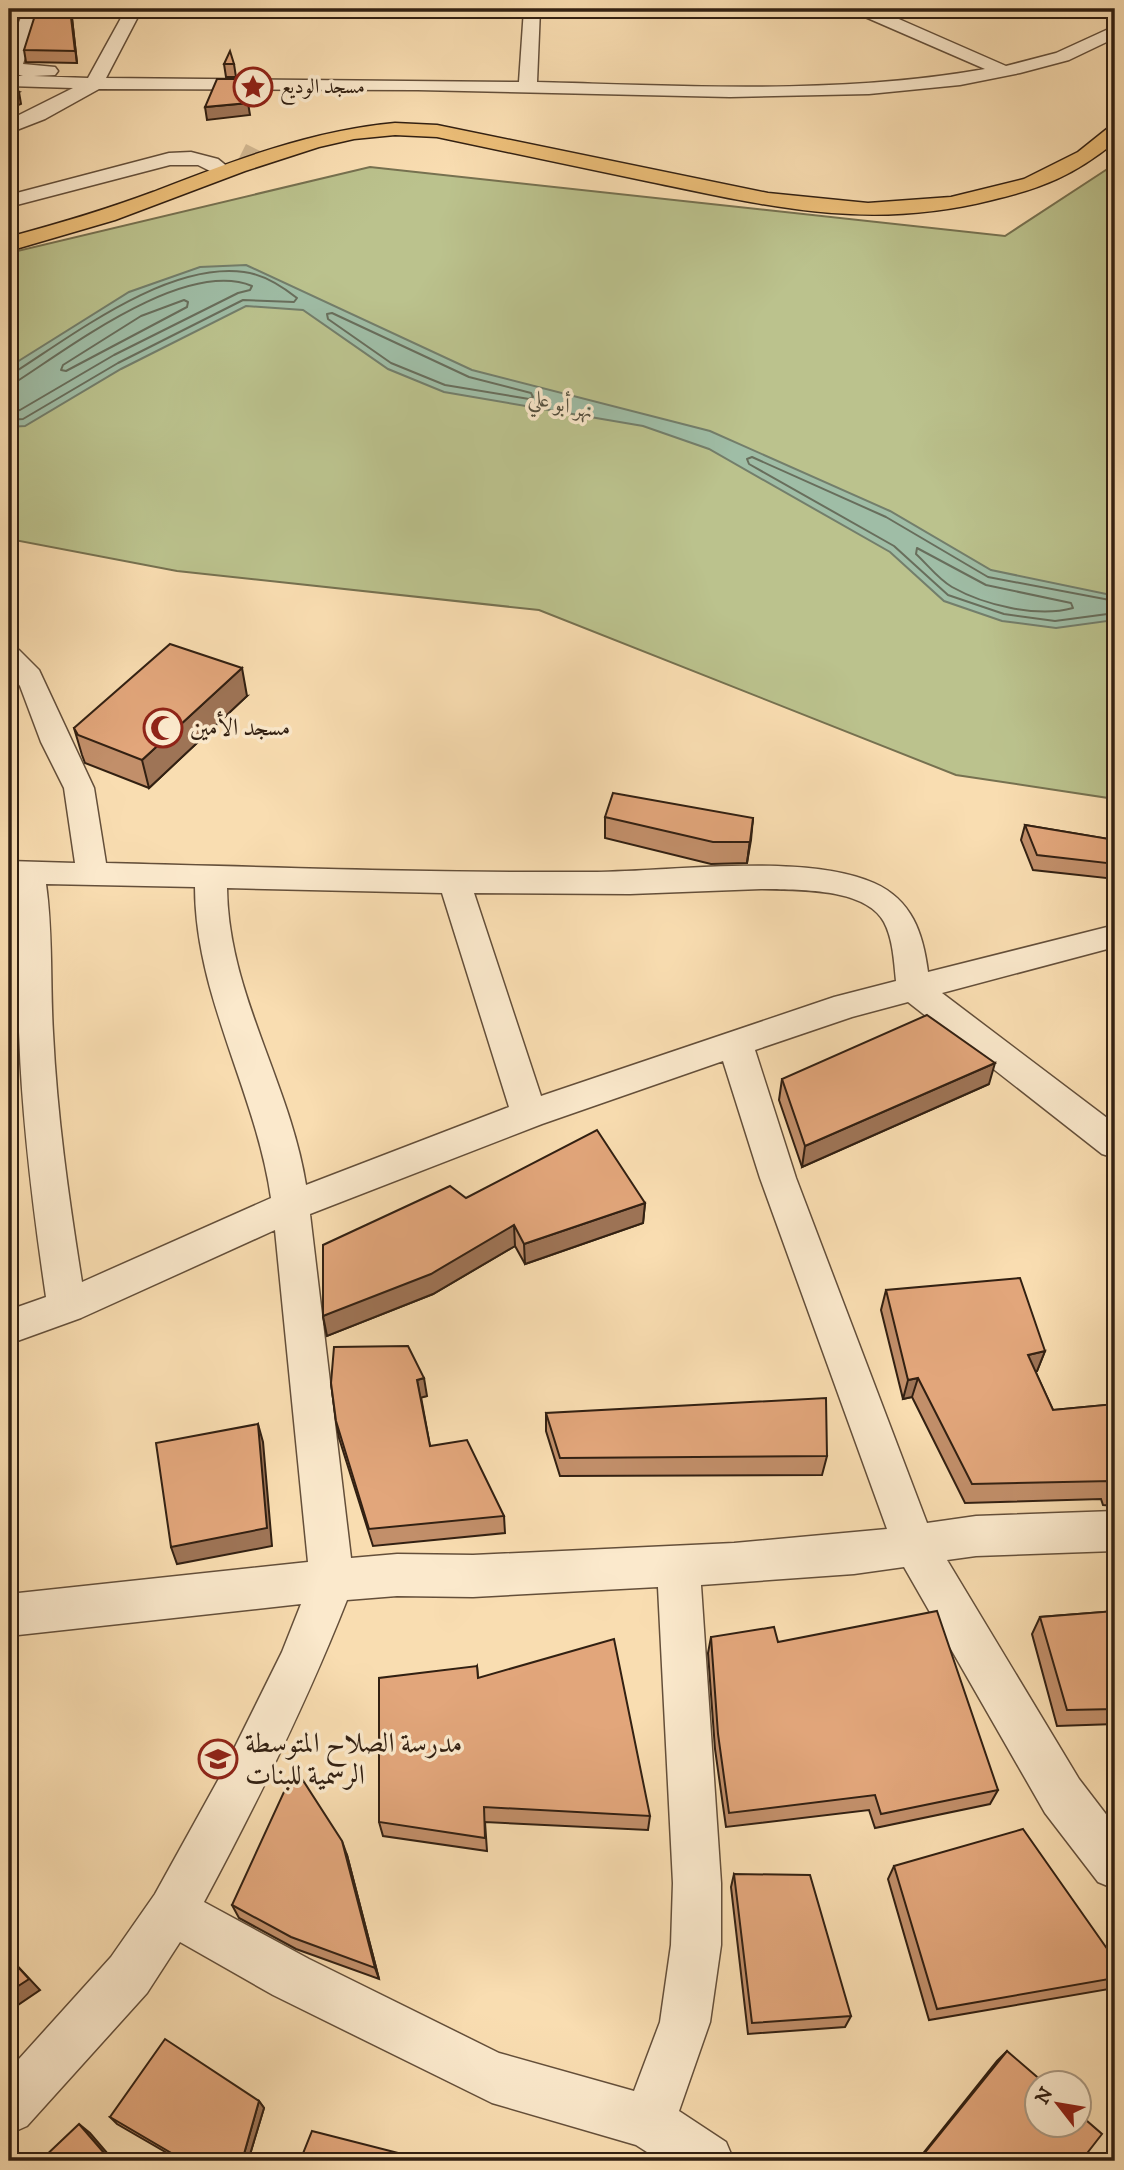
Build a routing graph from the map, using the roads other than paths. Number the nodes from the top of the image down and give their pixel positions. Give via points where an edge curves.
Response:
1 (32, 9) edge
2 (134, 9) edge
3 (516, 9) edge
4 (531, 9) edge
5 (862, 9) edge
6 (1115, 31) edge
7 (1004, 71) junction
8 (88, 77) junction
9 (9, 81) edge
10 (528, 87) junction
11 (9, 127) edge
12 (1112, 138) edge
13 (231, 149) tunnel mouth
14 (224, 172) junction
15 (71, 187) junction
16 (1050, 199) dead end
17 (9, 201) edge
18 (9, 244) edge
19 (9, 254) edge
20 (9, 656) edge
21 (19, 873) edge
22 (92, 874) junction
23 (211, 877) junction
24 (454, 882) junction
25 (1115, 936) edge
26 (914, 989) junction
27 (735, 1043) junction
28 (529, 1114) junction
29 (1115, 1144) edge
30 (291, 1206) junction
31 (67, 1306) junction
32 (9, 1327) edge
33 (1115, 1531) edge
34 (914, 1544) junction
35 (678, 1566) junction
36 (332, 1582) junction
37 (9, 1615) edge
38 (1115, 1865) edge
39 (172, 1910) junction
40 (9, 2109) edge
41 (649, 2122) junction
42 (708, 2161) edge

1 - 8 street via 13,67
2 - 8 street
3 - 4 street
4 - 10 street
5 - 7 street
6 - 7 street via 1070,56
7 - 10 street via 903,88 734,92
8 - 9 street
8 - 10 street
8 - 11 street via 38,115
12 - 14 main road via 1032,184 910,209 768,201 413,129 342,134
13 - 15 street via 190,143 155,151
14 - 15 street via 203,159 184,158
14 - 18 main road via 121,211
15 - 17 street
16 - 19 main road via 931,223 820,220 406,140 347,144 267,165 128,221
20 - 22 street via 34,686 79,788
21 - 22 street
21 - 31 street via 34,913 36,1034 51,1204
22 - 23 street
23 - 24 street
23 - 30 street via 214,930 282,1152
24 - 26 street via 771,880 844,885 883,901 899,921 908,944
24 - 28 street
25 - 26 street
26 - 27 street
26 - 29 street
27 - 28 street
27 - 34 street via 778,1178
28 - 30 street
30 - 31 street
30 - 36 street
31 - 32 street
33 - 34 street via 976,1536
34 - 35 street via 854,1554
34 - 38 street via 1062,1796
35 - 36 street
35 - 41 street via 697,1883 696,1945 685,2022
36 - 37 street
36 - 39 street via 299,1665 239,1790
39 - 40 street via 129,1975
39 - 41 street via 291,1977 492,2077
41 - 42 street

